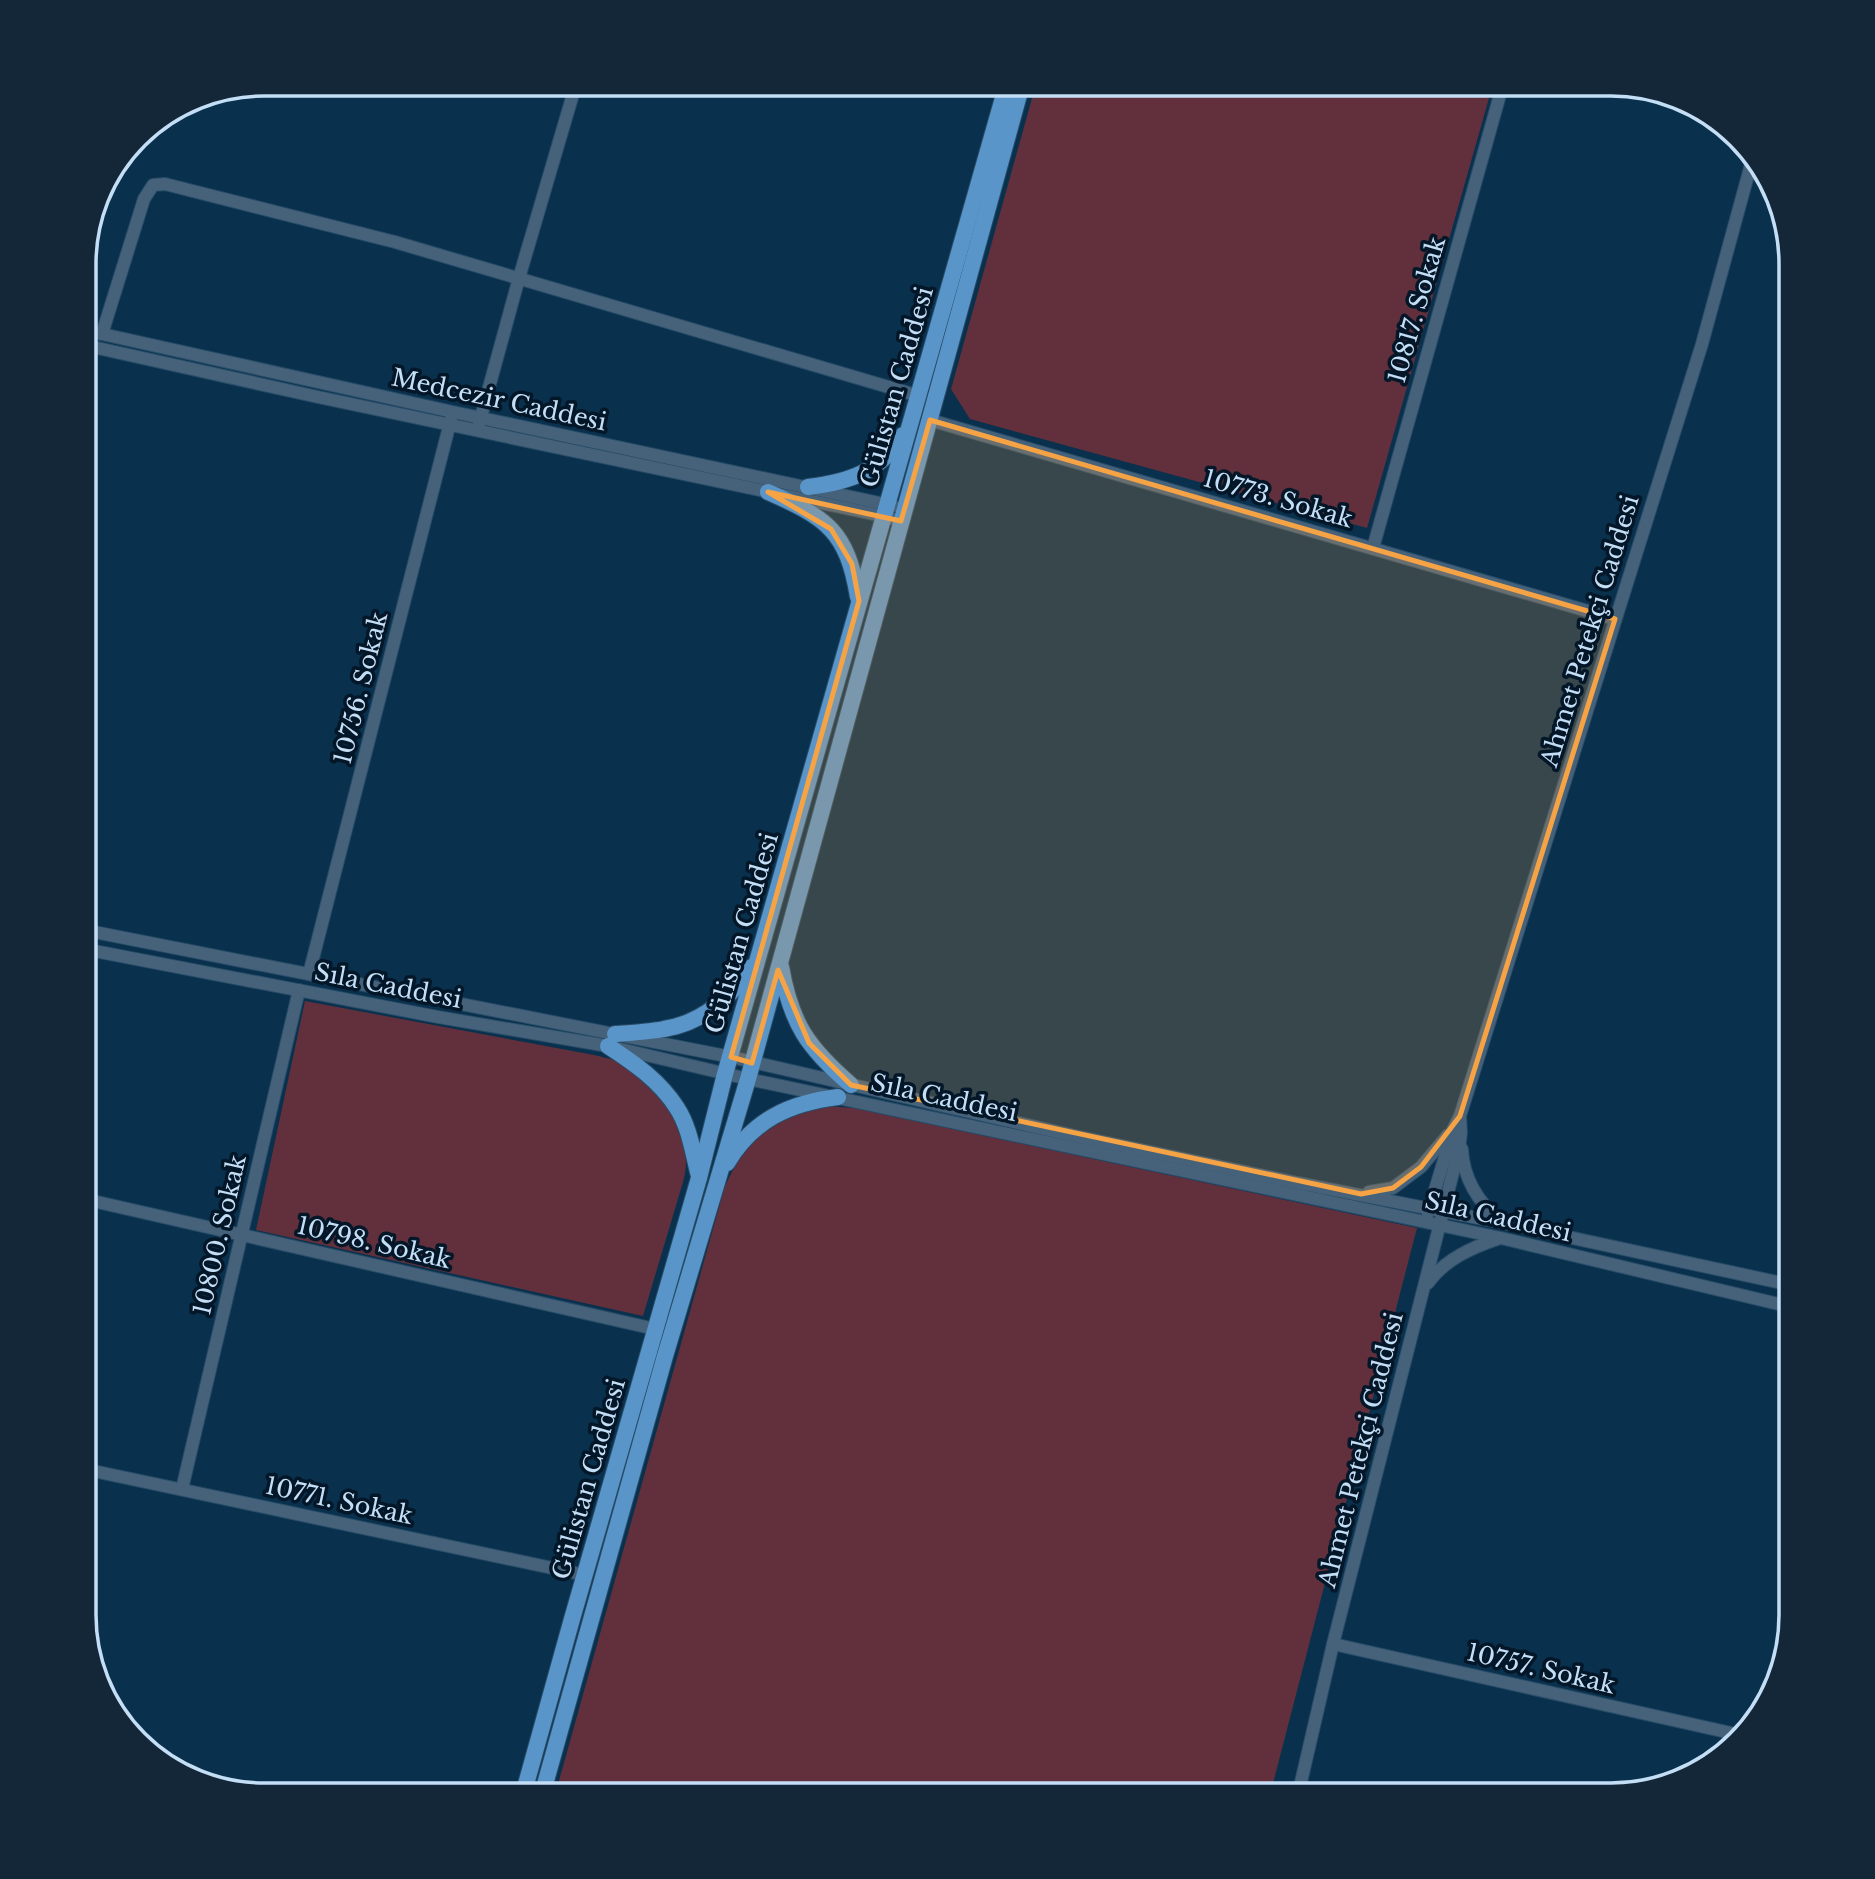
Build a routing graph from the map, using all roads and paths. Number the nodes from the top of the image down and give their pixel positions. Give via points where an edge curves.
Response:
1 (572, 96) edge
2 (1003, 97) edge
3 (1019, 97) edge
4 (1499, 97) edge
5 (1749, 170) edge
6 (519, 278) junction
7 (97, 333) edge
8 (102, 334) junction
9 (97, 348) edge
10 (919, 396) junction
11 (480, 417) junction
12 (452, 419) junction
13 (930, 420) junction
14 (912, 421) junction
15 (479, 431) junction
16 (808, 487) junction
17 (768, 492) junction
18 (885, 510) junction
19 (903, 515) junction
20 (1373, 548) junction
21 (859, 601) junction
22 (1615, 619) junction
23 (97, 932) edge
24 (96, 951) edge
25 (759, 956) junction
26 (780, 961) junction
27 (309, 974) junction
28 (299, 990) junction
29 (611, 1040) junction
30 (731, 1057) junction
31 (752, 1063) junction
32 (725, 1074) junction
33 (748, 1079) junction
34 (851, 1085) junction
35 (838, 1097) junction
36 (1457, 1131) junction
37 (718, 1177) junction
38 (699, 1178) junction
39 (1361, 1194) junction
40 (96, 1202) edge
41 (1430, 1208) junction
42 (1443, 1211) junction
43 (1426, 1222) junction
44 (1503, 1223) junction
45 (1440, 1225) junction
46 (242, 1235) junction
47 (1501, 1238) junction
48 (1779, 1281) edge
49 (1423, 1289) junction
50 (1779, 1304) edge
51 (655, 1329) junction
52 (96, 1471) edge
53 (182, 1489) junction
54 (585, 1575) junction
55 (1333, 1644) junction
56 (1729, 1733) edge
57 (526, 1783) edge
58 (545, 1783) edge
59 (1301, 1783) edge

1 - 6 street
2 - 10 main road, Gülistan Caddesi
3 - 13 main road, Gülistan Caddesi
4 - 20 street, 10817. Sokak
5 - 22 street, Ahmet Petekçi Caddesi via 1702,344
6 - 8 street via 382,238 165,184 153,185 144,199
6 - 10 street
6 - 11 street
7 - 8 street, Medcezir Caddesi
8 - 12 street, Medcezir Caddesi
9 - 12 street, Medcezir Caddesi
10 - 14 main road, Gülistan Caddesi
11 - 12 street, Medcezir Caddesi
11 - 15 street
11 - 16 street, Medcezir Caddesi
12 - 15 street, Medcezir Caddesi
12 - 27 street, 10756. Sokak
13 - 19 main road, Gülistan Caddesi
13 - 20 street, 10773. Sokak
14 - 16 main road via 891,452 872,469 835,484
14 - 18 main road, Gülistan Caddesi
15 - 17 street, Medcezir Caddesi
16 - 18 street, Medcezir Caddesi
17 - 18 street, Medcezir Caddesi
17 - 21 main road via 800,506 831,529 852,564
18 - 19 street, Medcezir Caddesi
18 - 21 main road, Gülistan Caddesi
19 - 26 main road, Gülistan Caddesi
20 - 22 street, 10773. Sokak
21 - 25 main road, Gülistan Caddesi
22 - 36 street, Ahmet Petekçi Caddesi
23 - 27 street
24 - 28 street, Sıla Caddesi
25 - 29 main road via 739,985 692,1022
25 - 30 main road, Gülistan Caddesi
26 - 31 main road, Gülistan Caddesi
26 - 34 main road via 795,1018 809,1043
27 - 29 street
28 - 29 street, Sıla Caddesi
28 - 46 street, 10800. Sokak
29 - 30 street, Sıla Caddesi
29 - 32 street, Sıla Caddesi
29 - 38 main road via 678,1110
30 - 31 street, Sıla Caddesi
30 - 32 main road, Gülistan Caddesi
31 - 33 main road, Gülistan Caddesi
31 - 34 street, Sıla Caddesi
32 - 33 street, Sıla Caddesi
32 - 38 main road, Gülistan Caddesi
33 - 35 street, Sıla Caddesi
33 - 37 main road, Gülistan Caddesi
34 - 39 street, Sıla Caddesi
35 - 37 main road via 806,1102 764,1121 742,1140
35 - 43 street, Sıla Caddesi
36 - 39 street via 1393,1188
36 - 41 street, Ahmet Petekçi Caddesi
36 - 42 street, Ahmet Petekçi Caddesi via 1459,1149
36 - 44 street via 1468,1178 1488,1211
37 - 58 main road, Gülistan Caddesi
38 - 51 main road, Gülistan Caddesi
39 - 41 street, Sıla Caddesi
40 - 46 street, 10798. Sokak
41 - 42 street, Sıla Caddesi
41 - 43 street, Ahmet Petekçi Caddesi
42 - 44 street, Sıla Caddesi
42 - 45 street, Ahmet Petekçi Caddesi
43 - 45 street, Sıla Caddesi
44 - 48 street, Sıla Caddesi
45 - 47 street, Sıla Caddesi
45 - 49 street, Ahmet Petekçi Caddesi
46 - 51 street, 10798. Sokak
46 - 53 street, 10800. Sokak
47 - 49 street via 1457,1257
47 - 50 street, Sıla Caddesi
49 - 55 street, Ahmet Petekçi Caddesi
51 - 54 main road, Gülistan Caddesi
52 - 53 street, 10771. Sokak
53 - 54 street, 10771. Sokak
54 - 57 main road, Gülistan Caddesi
55 - 56 street, 10757. Sokak
55 - 59 street, Ahmet Petekçi Caddesi

